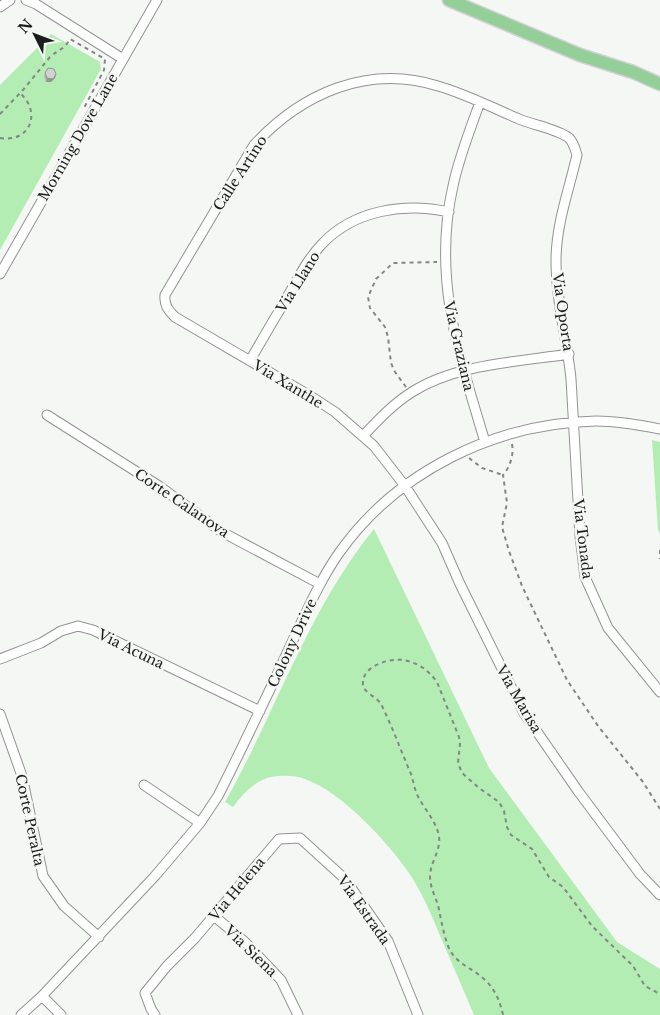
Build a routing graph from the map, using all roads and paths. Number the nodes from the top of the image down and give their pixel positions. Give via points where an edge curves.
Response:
1 (10, 0) edge
2 (26, 0) edge
3 (157, 0) edge
4 (449, 0) edge
5 (0, 7) edge
6 (123, 59) junction
7 (660, 84) edge
8 (20, 93) junction
9 (480, 102) junction
10 (83, 110) dead end
11 (0, 114) edge
12 (0, 138) edge
13 (574, 144) joint
14 (449, 212) junction
15 (445, 262) junction
16 (0, 274) edge
17 (165, 295) joint
18 (568, 354) junction
19 (250, 361) junction
20 (463, 371) junction
21 (411, 393) junction
22 (47, 415) dead end
23 (573, 423) junction
24 (660, 429) edge
25 (511, 434) junction
26 (363, 436) junction
27 (485, 442) junction
28 (464, 451) junction
29 (502, 475) junction
30 (405, 486) junction
31 (660, 550) edge
32 (660, 559) edge
33 (320, 584) junction
34 (0, 659) edge
35 (660, 692) edge
36 (260, 711) junction
37 (0, 714) edge
38 (144, 785) dead end
39 (660, 809) edge
40 (200, 823) junction
41 (279, 839) joint
42 (660, 895) edge
43 (214, 916) junction
44 (99, 937) junction
45 (660, 994) edge
46 (42, 996) junction
47 (21, 1015) edge
48 (61, 1015) edge
49 (155, 1015) edge
50 (298, 1015) edge
51 (418, 1015) edge
52 (502, 1015) edge

1 - 5 street
2 - 6 street
3 - 6 street, Morning Dove Lane
4 - 7 main road via 580,55
6 - 16 street, Morning Dove Lane
8 - 10 path via 50,56 63,49 70,39 105,59 104,70
8 - 11 path
8 - 12 path via 31,110 28,128 18,137
9 - 13 street, Calle Artino via 568,137
9 - 14 street, Via Graziana via 455,177
9 - 17 street, Calle Artino via 438,86 411,80 380,79 327,91 308,100 288,113 254,145
13 - 18 street, Via Oporta via 576,155 558,232 556,260
14 - 15 street, Via Graziana
14 - 19 street, Via Llano via 400,208 376,212 337,230 307,263
15 - 20 street, Via Graziana via 447,299
15 - 21 path via 393,263 376,279 368,297 370,308 388,337 391,363
17 - 19 street, Via Xanthe via 164,303 175,317
18 - 20 street
18 - 23 street, Via Oporta
19 - 26 street, Via Xanthe via 335,412
20 - 21 street
20 - 27 street, Via Graziana
21 - 26 street via 386,412
22 - 33 street, Corte Calanova via 158,486 222,532
23 - 24 street, Colony Drive via 620,422
23 - 25 street, Colony Drive via 545,425
23 - 35 street, Via Tonada via 585,576 608,628
25 - 27 street, Colony Drive
25 - 29 path via 513,450 507,470
26 - 30 street, Via Xanthe
27 - 28 street, Colony Drive
28 - 29 path via 482,468
28 - 30 street, Colony Drive
29 - 39 path via 507,503 502,527 522,586 567,680
30 - 33 street, Colony Drive via 362,525
30 - 42 street, Via Marisa via 442,543 524,713 634,867
31 - 32 path
33 - 36 street, Colony Drive
34 - 36 street, Via Acuna via 78,626 93,630
36 - 40 street, Colony Drive via 218,796
37 - 44 street, Corte Peralta via 22,776 42,876 64,906
38 - 40 street
40 - 44 street, Colony Drive
41 - 43 street, Via Helena
41 - 51 street, Via Estrada via 300,838 345,879 388,941
43 - 49 street, Via Helena via 145,993
43 - 50 street, Via Siena via 245,942 281,980
44 - 46 street, Colony Drive
45 - 52 path via 646,986 633,966 592,926 563,887 549,877 532,849 511,835 499,802 462,773 458,763 459,737 433,676 417,663 393,659 383,662 371,670 363,685 380,703 412,776 415,791 439,835 430,874 441,922 451,951 460,963 483,978 494,991
46 - 47 street, Colony Drive
46 - 48 street

